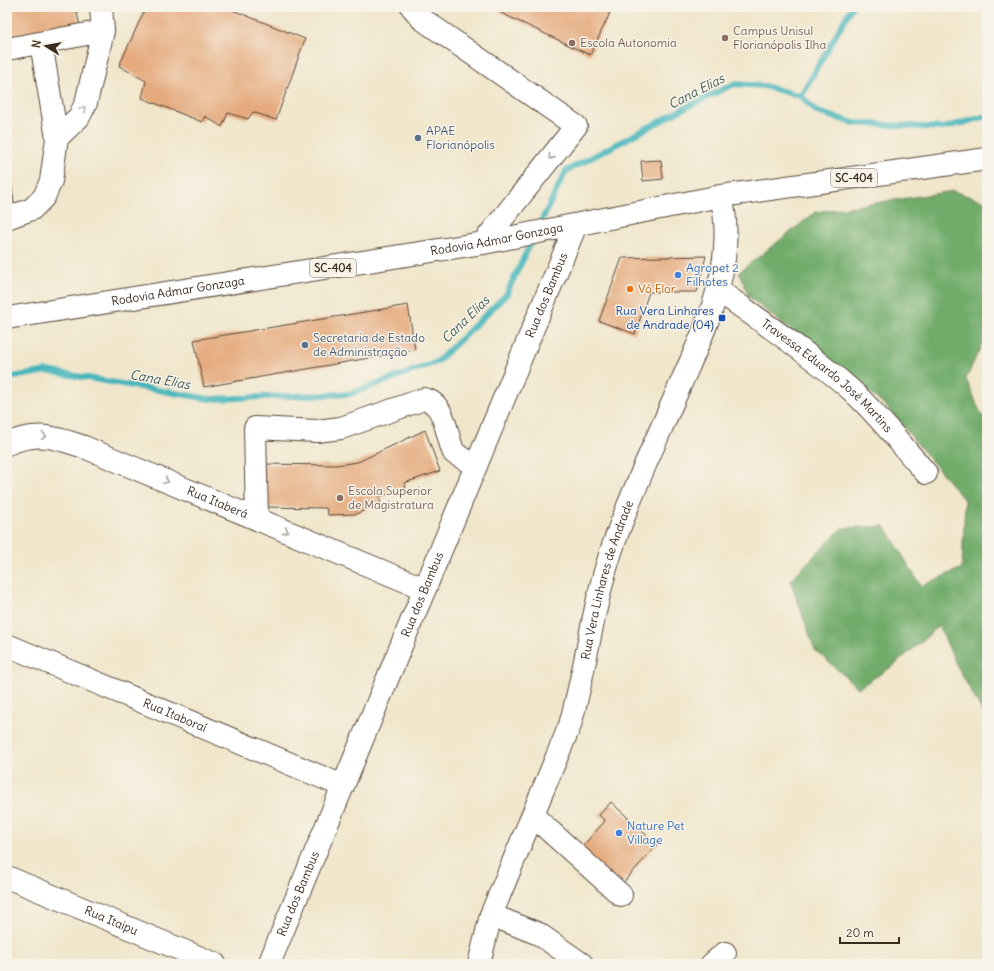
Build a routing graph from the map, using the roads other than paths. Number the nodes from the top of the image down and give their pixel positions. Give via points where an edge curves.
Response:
1 (101, 7) edge
2 (412, 7) edge
3 (103, 31) junction
4 (41, 43) junction
5 (7, 49) edge
6 (57, 138) junction
7 (982, 163) edge
8 (721, 196) junction
9 (7, 218) edge
10 (576, 225) junction
11 (483, 243) junction
12 (718, 290) junction
13 (7, 316) edge
14 (7, 444) edge
15 (476, 466) junction
16 (926, 473) dead end
17 (257, 519) junction
18 (425, 589) junction
19 (7, 646) edge
20 (343, 786) junction
21 (533, 816) junction
22 (7, 877) edge
23 (622, 895) dead end
24 (491, 915) junction
25 (216, 964) edge
26 (269, 964) edge
27 (478, 964) edge
28 (582, 964) edge

1 - 3 street
2 -> 11 street via 422,19 576,126
3 - 4 street
6 -> 3 street via 79,117 86,103
4 - 5 street
4 - 6 street
6 - 9 street via 51,181 44,197 32,209
7 - 8 street, Rodovia Admar Gonzaga / SC-404
8 - 10 street, Rodovia Admar Gonzaga / SC-404
8 - 12 street, Rua Vera Linhares de Andrade via 727,233 725,262
10 - 11 street, Rodovia Admar Gonzaga / SC-404
10 - 15 street, Rua dos Bambus
11 - 13 street, Rodovia Admar Gonzaga / SC-404
12 - 16 street, Travessa Eduardo José Martins via 850,390 875,414
12 - 21 street, Rua Vera Linhares de Andrade via 613,544 599,594 577,700
14 -> 17 street, Rua Itaberá via 23,437 37,435 57,438
15 - 17 street via 454,453 445,422 436,404 424,399 341,428 317,431 255,428
15 - 18 street, Rua dos Bambus
17 -> 18 street, Rua Itaberá
18 - 20 street, Rua dos Bambus
19 - 20 street, Rua Itaboraí
20 - 26 street, Rua dos Bambus
21 - 23 street
21 - 24 street, Rua Vera Linhares de Andrade
22 - 25 street, Rua Itaipu
24 - 27 street, Rua Vera Linhares de Andrade
24 - 28 street via 539,934

